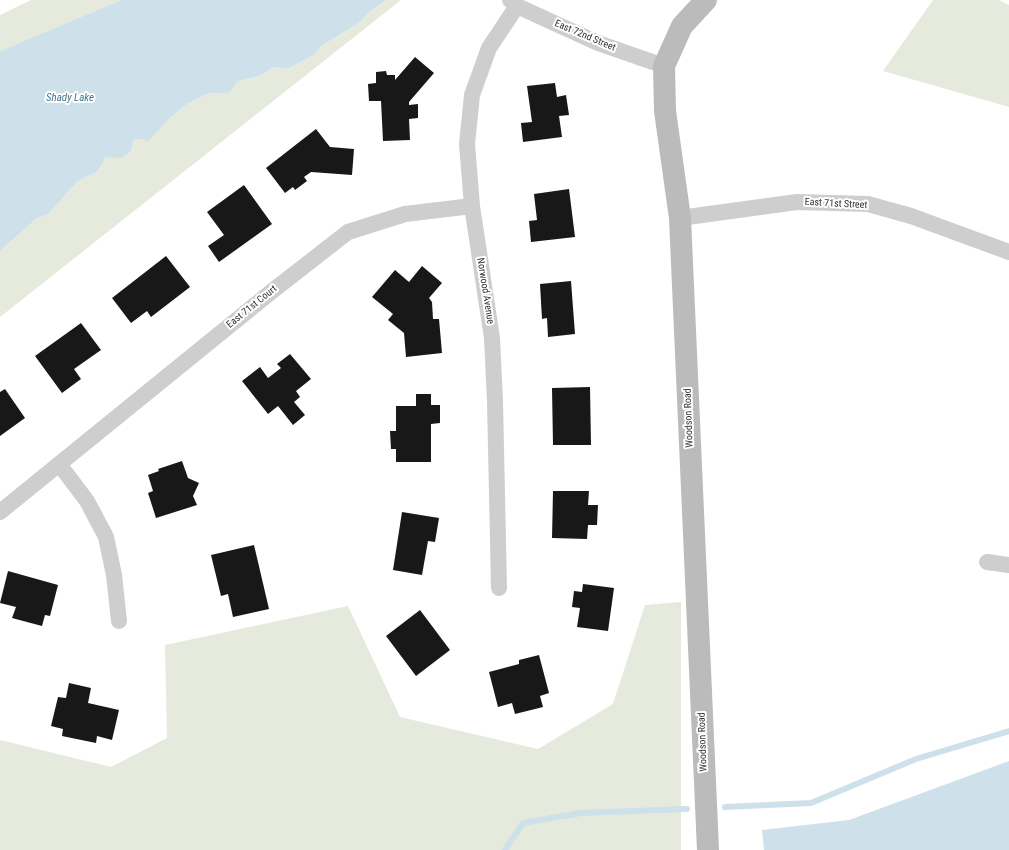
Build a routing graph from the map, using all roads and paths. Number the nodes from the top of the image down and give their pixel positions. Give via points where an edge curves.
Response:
1 (706, 0) edge
2 (513, 3) edge
3 (664, 66) junction
4 (472, 206) junction
5 (680, 218) junction
6 (1009, 252) edge
7 (59, 464) junction
8 (0, 512) edge
9 (987, 562) dead end
10 (1009, 564) edge
11 (499, 588) dead end
12 (119, 620) dead end
13 (708, 850) edge

1 - 3 street, Woodson Road via 682,26
2 - 3 street, East 72nd Street via 598,43
2 - 4 street, Norwood Avenue via 489,48 472,95 467,144
3 - 5 street, Woodson Road via 665,111
4 - 7 street, East 71st Court via 404,214 348,232
4 - 11 street, Norwood Avenue via 492,338
5 - 6 street, East 71st Street via 797,202 868,204 910,216
5 - 13 street, Woodson Road
7 - 8 street, East 71st Court
7 - 12 street via 86,501 106,537 114,575
9 - 10 street

